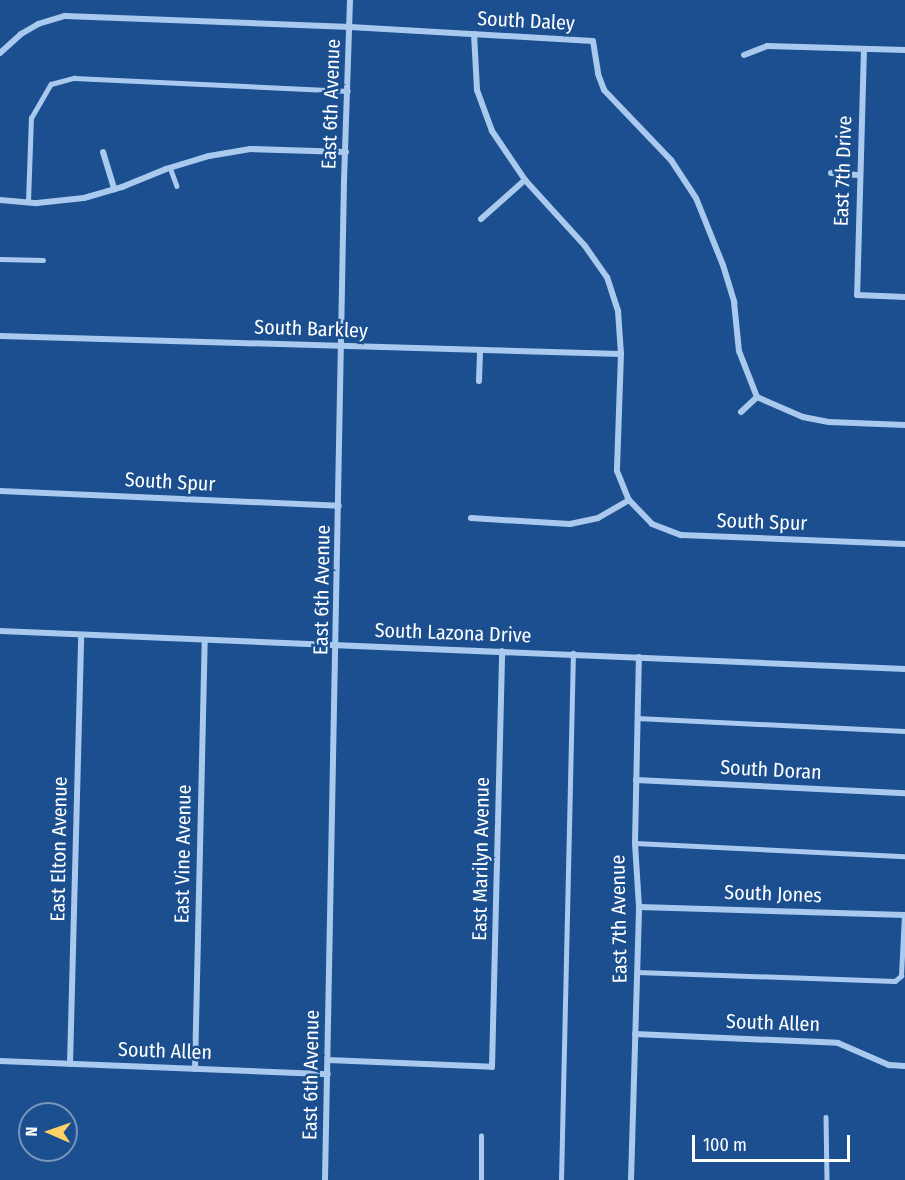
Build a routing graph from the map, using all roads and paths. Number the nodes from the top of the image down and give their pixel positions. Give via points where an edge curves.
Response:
1 (350, 0) edge
2 (350, 27) junction
3 (474, 34) junction
4 (0, 39) edge
5 (6, 46) junction
6 (864, 49) junction
7 (905, 50) edge
8 (0, 53) edge
9 (744, 55) dead end
10 (348, 91) junction
11 (103, 152) dead end
12 (346, 152) junction
13 (170, 167) junction
14 (831, 173) dead end
15 (858, 175) junction
16 (525, 180) junction
17 (177, 186) dead end
18 (114, 189) junction
19 (0, 200) edge
20 (28, 202) junction
21 (481, 219) dead end
22 (0, 259) edge
23 (43, 260) dead end
24 (905, 297) edge
25 (0, 336) edge
26 (342, 347) junction
27 (480, 350) junction
28 (621, 354) junction
29 (479, 381) dead end
30 (757, 397) junction
31 (741, 412) dead end
32 (905, 425) edge
33 (0, 491) edge
34 (629, 500) junction
35 (339, 506) junction
36 (471, 518) dead end
37 (905, 544) edge
38 (0, 631) edge
39 (81, 635) junction
40 (205, 641) junction
41 (337, 646) junction
42 (502, 651) junction
43 (573, 653) junction
44 (639, 657) junction
45 (905, 669) edge
46 (638, 718) junction
47 (905, 731) edge
48 (636, 780) junction
49 (905, 793) edge
50 (635, 843) junction
51 (905, 856) edge
52 (639, 907) junction
53 (904, 915) edge
54 (637, 972) junction
55 (635, 1034) junction
56 (328, 1060) junction
57 (0, 1061) edge
58 (70, 1064) junction
59 (905, 1066) edge
60 (195, 1069) junction
61 (328, 1074) junction
62 (826, 1117) dead end
63 (481, 1136) dead end
64 (325, 1180) edge
65 (481, 1180) edge
66 (561, 1180) edge
67 (631, 1180) edge
68 (827, 1180) edge

1 - 2 street, East 6th Avenue
2 - 3 street, South Daley
2 - 5 street, South Daley via 65,16 38,24
2 - 10 street, East 6th Avenue
3 - 16 street via 477,90 492,131
3 - 30 street, South Daley via 593,41 604,90 671,160 696,198 723,265 734,302 739,351
4 - 5 street
5 - 8 street, South Daley
6 - 7 street
6 - 9 street via 767,46
6 - 15 street, East 7th Drive
10 - 12 street, East 6th Avenue
10 - 20 lane via 74,78 51,84 31,118
11 - 18 street
12 - 13 street via 250,149
12 - 26 street, East 6th Avenue
13 - 17 lane
13 - 18 street
14 - 15 street
15 - 24 street, East 7th Drive via 857,295
16 - 21 street
16 - 28 street via 585,246 607,277 618,311
18 - 20 street via 84,198
19 - 20 street
22 - 23 lane
25 - 26 street, South Barkley
26 - 27 street, South Barkley
26 - 35 street, East 6th Avenue
27 - 28 street, South Barkley
27 - 29 street
28 - 34 street via 617,471
30 - 31 street
30 - 32 street via 803,417
33 - 35 street, South Spur
34 - 36 street via 598,519 570,524
34 - 37 street, South Spur via 652,524 681,535
35 - 41 street, East 6th Avenue
38 - 39 street, South Lazona Drive
39 - 40 street, South Lazona Drive
39 - 58 street, East Elton Avenue
40 - 41 street, South Lazona Drive
40 - 60 street, East Vine Avenue
41 - 42 street, South Lazona Drive
41 - 56 street, East 6th Avenue
42 - 43 street, South Lazona Drive
42 - 56 street, East Marilyn Avenue via 492,1067
43 - 44 street, South Lazona Drive
43 - 66 lane
44 - 45 street, South Lazona Drive
44 - 46 street, East 7th Avenue
46 - 47 lane
46 - 48 street, East 7th Avenue
48 - 49 street, South Doran
48 - 50 street, East 7th Avenue
50 - 51 lane
50 - 52 street, East 7th Avenue
52 - 53 street, South Jones
52 - 54 street, East 7th Avenue
53 - 54 lane via 901,976 895,981
54 - 55 street, East 7th Avenue
55 - 59 street, South Allen via 838,1043 889,1065
55 - 67 street, East 7th Avenue
56 - 61 street, East 6th Avenue
57 - 58 street, South Allen
58 - 60 street, South Allen
60 - 61 street, South Allen
61 - 64 street, East 6th Avenue
62 - 68 lane
63 - 65 lane

